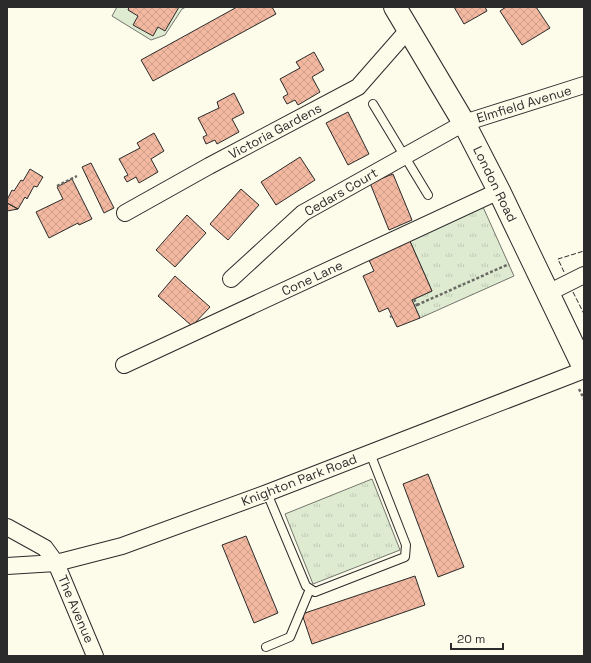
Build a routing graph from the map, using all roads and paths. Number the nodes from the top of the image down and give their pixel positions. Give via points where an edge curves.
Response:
1 (394, 7) edge
2 (408, 30) junction
3 (584, 85) edge
4 (373, 104) dead end
5 (464, 122) junction
6 (404, 156) junction
7 (78, 176) dead end
8 (57, 186) dead end
9 (499, 191) junction
10 (428, 195) dead end
11 (125, 213) dead end
12 (509, 264) dead end
13 (584, 275) edge
14 (231, 279) dead end
15 (548, 293) junction
16 (414, 299) dead end
17 (124, 365) dead end
18 (584, 369) edge
19 (582, 394) dead end
20 (584, 399) edge
21 (370, 453) junction
22 (268, 494) junction
23 (7, 527) edge
24 (56, 563) junction
25 (7, 566) edge
26 (310, 589) junction
27 (266, 647) dead end
28 (95, 656) edge

1 - 2 main road, London Road
2 - 5 main road, London Road
2 - 11 street, Victoria Gardens via 358,87
3 - 5 street, Elmfield Avenue
4 - 6 lane
5 - 6 street, Cedars Court
5 - 9 main road, London Road
6 - 10 lane
6 - 14 street, Cedars Court via 303,213
7 - 8 path
9 - 15 main road, London Road
9 - 17 street, Cone Lane
12 - 16 path via 416,306
13 - 15 street
15 - 18 main road, London Road
18 - 21 street, Knighton Park Road
19 - 20 path
21 - 22 street, Knighton Park Road
21 - 26 lane via 406,545 405,557 315,592
22 - 24 street, Knighton Park Road via 122,546
22 - 26 lane via 306,586
23 - 24 street, The Avenue via 45,548
24 - 25 street, Knighton Park Road
24 - 28 street, The Avenue
26 - 27 lane via 290,637

